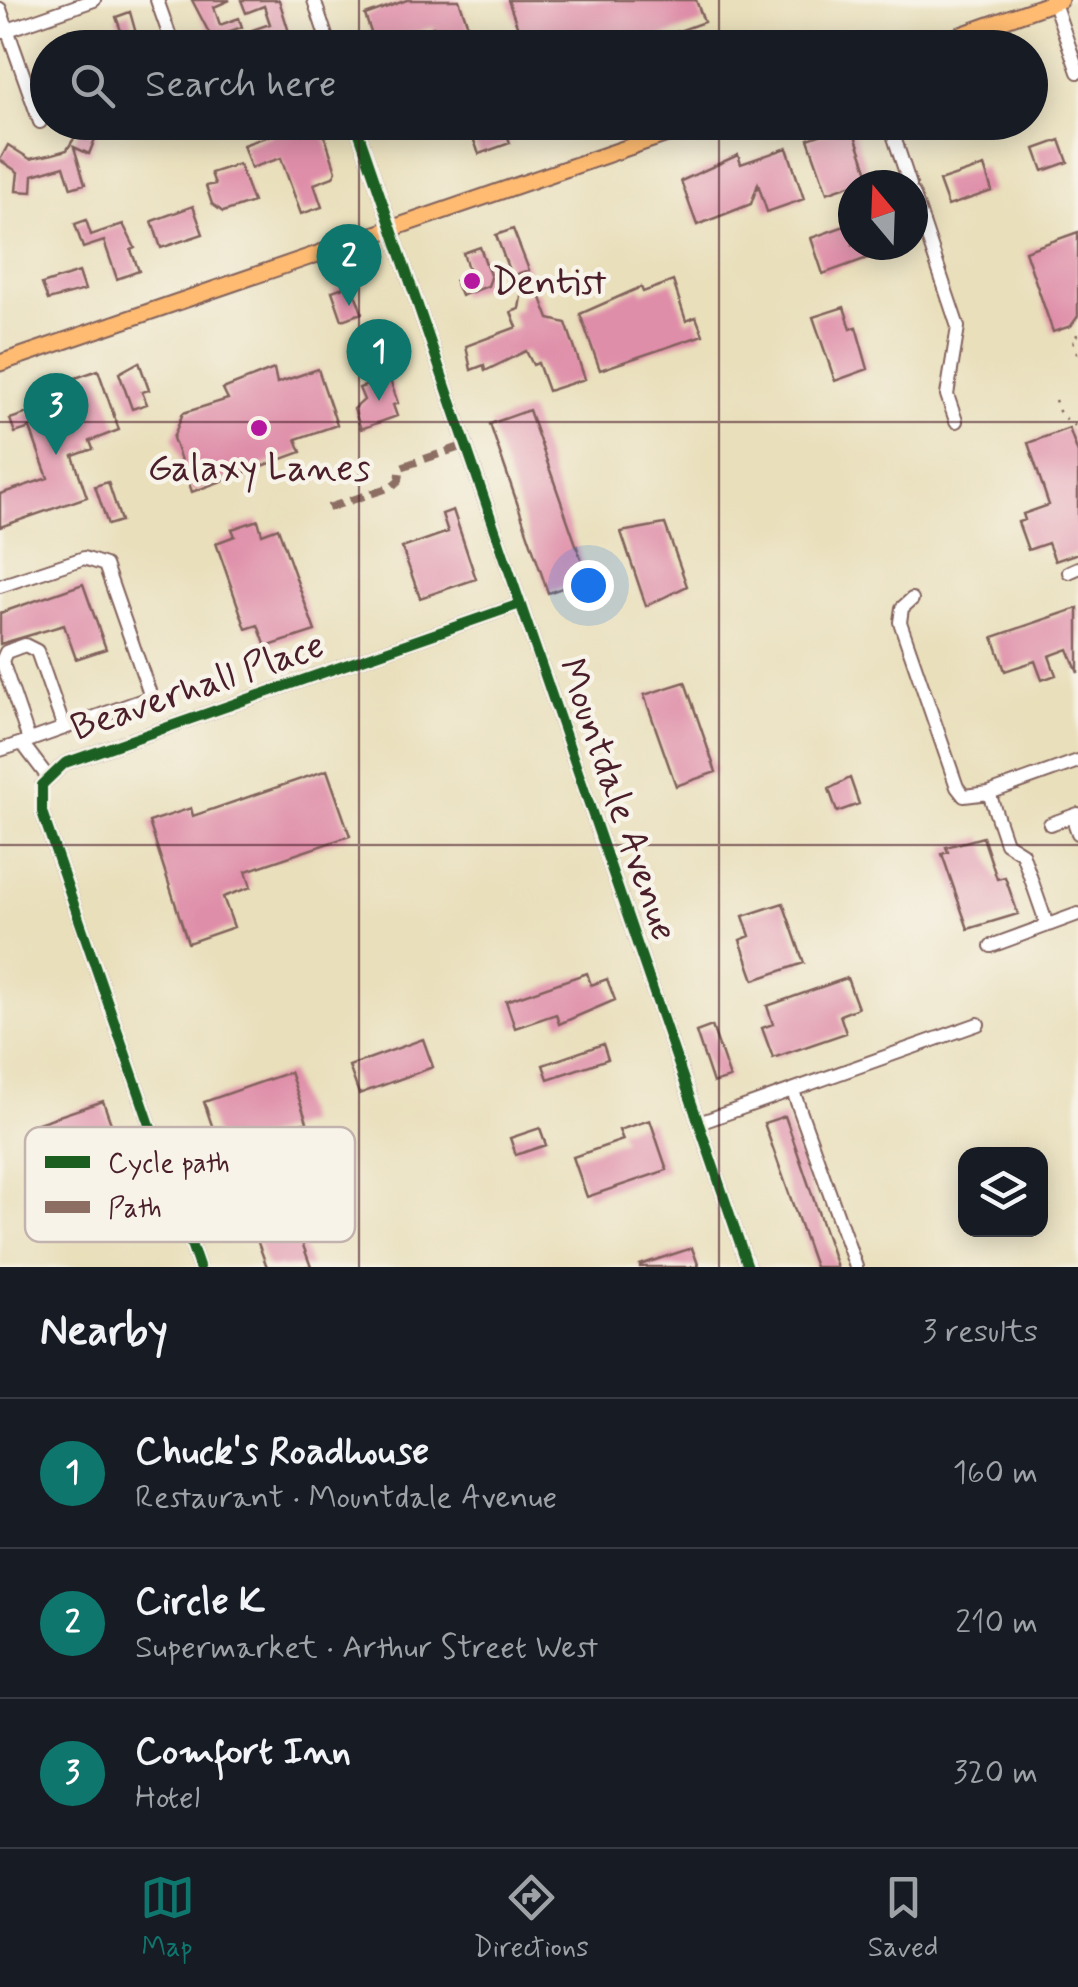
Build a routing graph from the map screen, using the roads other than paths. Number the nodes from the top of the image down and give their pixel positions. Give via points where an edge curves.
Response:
1 (94, 0) edge
2 (157, 0) edge
3 (314, 0) edge
4 (1056, 1) edge
5 (0, 9) edge
6 (168, 30) edge
7 (324, 30) edge
8 (975, 30) edge
9 (4, 31) edge
10 (1078, 72) edge
11 (30, 97) edge
12 (362, 140) edge
13 (650, 140) edge
14 (895, 140) edge
15 (905, 170) edge
16 (392, 230) junction
17 (928, 238) edge
18 (0, 364) edge
19 (956, 421) dead end
20 (0, 586) edge
21 (912, 599) dead end
22 (520, 604) junction
23 (64, 728) junction
24 (26, 742) junction
25 (0, 750) edge
26 (1078, 761) edge
27 (47, 776) junction
28 (988, 793) junction
29 (1075, 815) edge
30 (1050, 824) dead end
31 (1078, 833) edge
32 (1078, 914) edge
33 (1047, 926) junction
34 (991, 946) dead end
35 (978, 1024) dead end
36 (793, 1091) junction
37 (699, 1123) junction
38 (151, 1127) edge
39 (191, 1242) edge
40 (200, 1267) edge
41 (748, 1267) edge
42 (856, 1267) edge

1 - 9 street
2 - 6 street
3 - 7 street
4 - 8 main road
4 - 10 street
5 - 9 street
9 - 11 street
12 - 16 street, Mountdale Avenue
13 - 16 main road
14 - 15 street
16 - 18 main road
16 - 22 street, Mountdale Avenue
17 - 19 street via 958,327 947,394
20 - 23 street via 84,558 110,573 150,694
21 - 28 street via 900,622 957,787 964,796
22 - 27 street, Beaverhall Place via 65,763
22 - 37 street, Mountdale Avenue
23 - 24 street
23 - 24 street via 38,651 26,645 6,652 2,661
24 - 25 street
24 - 27 street
26 - 28 street
27 - 38 street, Beaverhall Place via 42,812
28 - 33 street via 1006,844 1022,853
29 - 30 street
29 - 31 street
32 - 33 street
33 - 34 street
35 - 36 street
36 - 37 street
36 - 42 street
37 - 41 street, Mountdale Avenue
39 - 40 street, Beaverhall Place

